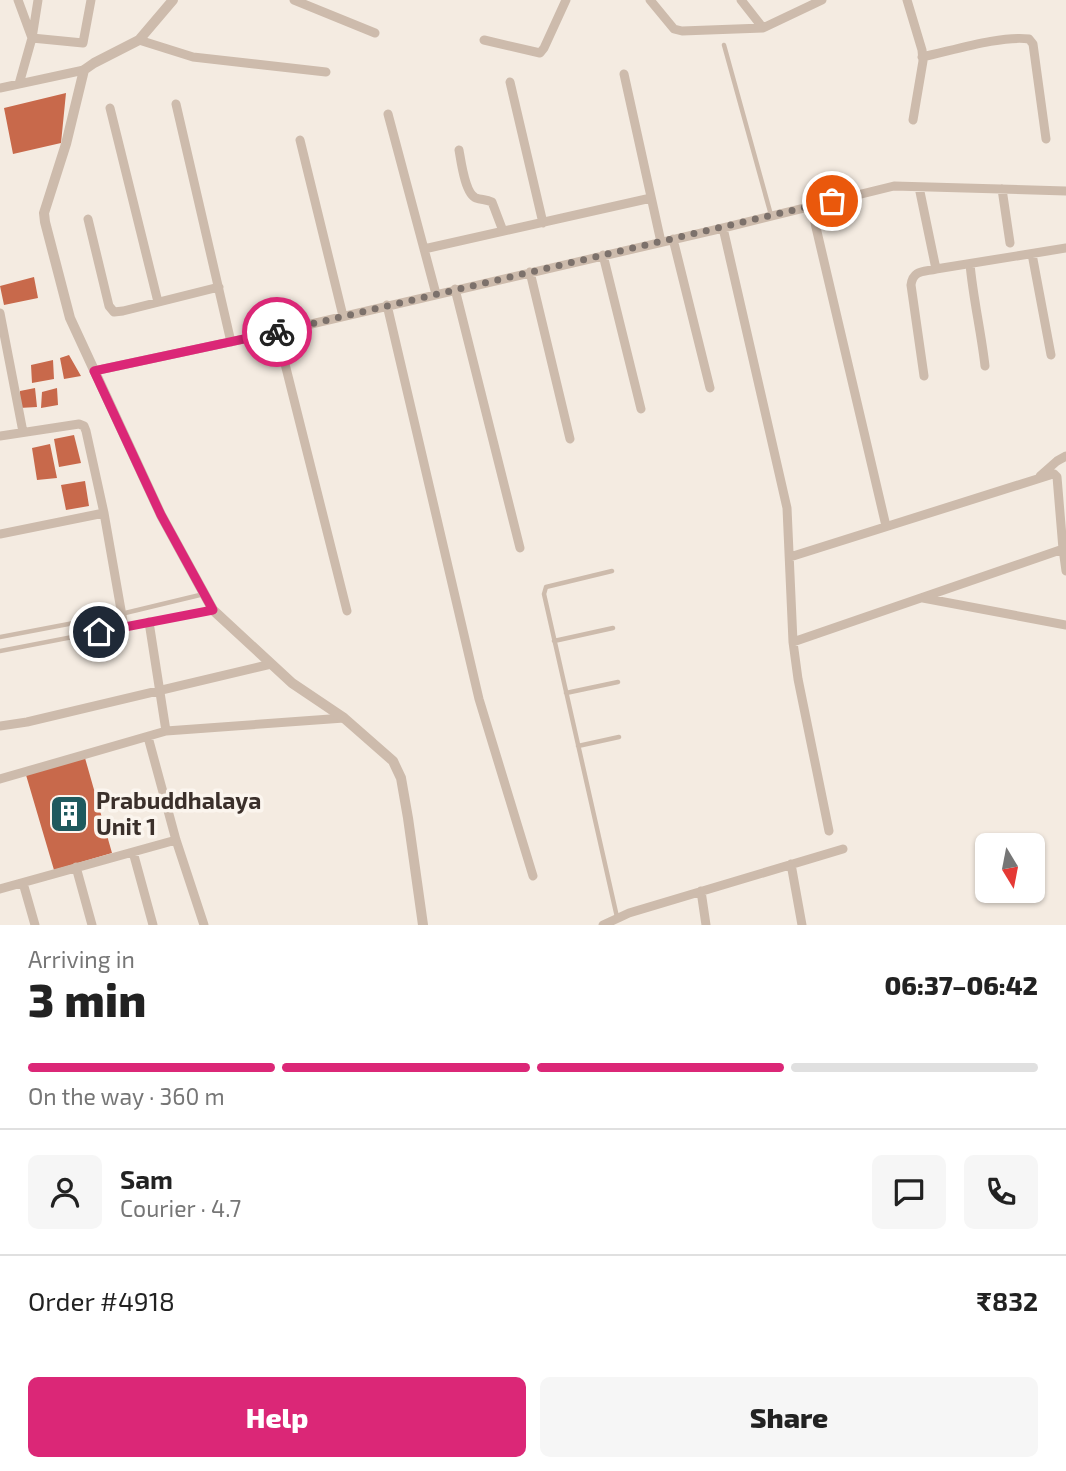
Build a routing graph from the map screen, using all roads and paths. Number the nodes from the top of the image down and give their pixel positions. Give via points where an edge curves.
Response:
1 (18, 0) edge
2 (38, 0) edge
3 (91, 0) edge
4 (173, 0) edge
5 (294, 0) edge
6 (566, 0) edge
7 (650, 0) edge
8 (741, 0) edge
9 (821, 0) edge
10 (907, 0) edge
11 (763, 28) junction
12 (375, 33) dead end
13 (32, 38) junction
14 (139, 40) junction
15 (484, 40) dead end
16 (724, 45) dead end
17 (922, 57) junction
18 (84, 70) junction
19 (326, 72) dead end
20 (624, 74) dead end
21 (510, 82) dead end
22 (19, 84) junction
23 (0, 88) edge
24 (176, 104) dead end
25 (110, 108) dead end
26 (388, 114) dead end
27 (913, 120) dead end
28 (1046, 139) dead end
29 (300, 140) dead end
30 (459, 150) dead end
31 (919, 187) junction
32 (1002, 189) junction
33 (1066, 191) edge
34 (651, 198) junction
35 (811, 206) junction
36 (771, 216) junction
37 (88, 219) dead end
38 (543, 223) junction
39 (723, 228) junction
40 (503, 231) junction
41 (673, 239) junction
42 (661, 242) junction
43 (1010, 243) dead end
44 (1066, 248) edge
45 (424, 249) junction
46 (1032, 254) junction
47 (603, 256) junction
48 (970, 264) junction
49 (936, 269) junction
50 (530, 272) junction
51 (219, 287) junction
52 (455, 289) junction
53 (436, 294) junction
54 (158, 302) junction
55 (387, 305) junction
56 (0, 313) edge
57 (343, 316) junction
58 (277, 332) junction
59 (231, 342) junction
60 (1051, 355) dead end
61 (985, 366) dead end
62 (94, 371) junction
63 (924, 376) dead end
64 (710, 388) dead end
65 (641, 409) dead end
66 (23, 432) junction
67 (0, 436) edge
68 (570, 439) dead end
69 (1066, 456) edge
70 (1036, 479) junction
71 (104, 513) junction
72 (886, 526) junction
73 (0, 534) edge
74 (520, 548) dead end
75 (1063, 549) junction
76 (790, 557) junction
77 (612, 571) dead end
78 (1066, 571) edge
79 (204, 594) junction
80 (923, 598) junction
81 (213, 610) junction
82 (347, 611) dead end
83 (121, 614) junction
84 (149, 622) junction
85 (1066, 625) edge
86 (124, 627) junction
87 (613, 628) dead end
88 (0, 637) edge
89 (554, 642) junction
90 (793, 642) junction
91 (0, 651) edge
92 (271, 664) junction
93 (618, 681) dead end
94 (160, 691) junction
95 (566, 693) junction
96 (344, 718) junction
97 (0, 726) edge
98 (166, 731) junction
99 (148, 737) junction
100 (619, 737) dead end
101 (578, 746) junction
102 (0, 779) edge
103 (829, 831) dead end
104 (176, 840) junction
105 (843, 849) dead end
106 (133, 852) junction
107 (791, 864) junction
108 (76, 867) junction
109 (533, 876) dead end
110 (23, 883) junction
111 (0, 889) edge
112 (701, 891) junction
113 (617, 918) junction
114 (35, 925) edge
115 (92, 925) edge
116 (153, 925) edge
117 (204, 925) edge
118 (423, 925) edge
119 (603, 925) edge
120 (706, 925) edge
121 (802, 925) edge

1 - 13 street
2 - 13 street
3 - 13 street via 83,43
4 - 14 street
5 - 12 street
6 - 15 street via 540,53
7 - 11 street via 674,29 682,31
8 - 11 street
9 - 11 street
10 - 17 street
13 - 22 street
14 - 18 street
14 - 19 street via 193,57
16 - 36 lane
17 - 27 street
17 - 28 street via 989,42 1029,39
18 - 22 street
18 - 62 street via 44,214 68,311
20 - 34 street
21 - 38 street
22 - 23 street
24 - 51 street
25 - 54 street
26 - 45 street
29 - 57 street
30 - 40 street via 469,193 492,202
31 - 32 street
31 - 35 street via 894,186
31 - 49 street
32 - 33 street
32 - 43 street
34 - 38 street
34 - 42 street
35 - 36 street
35 - 72 street
36 - 39 street
37 - 54 street via 114,312
38 - 40 street
39 - 41 street
39 - 76 street via 787,508
40 - 45 street
41 - 42 street
41 - 64 street
42 - 47 street
44 - 46 street
45 - 53 street
46 - 48 street
46 - 60 street
47 - 50 street
47 - 65 street
48 - 49 street
48 - 61 street
49 - 63 street via 912,278
50 - 52 street
50 - 68 street
51 - 54 street
51 - 59 street
52 - 53 street
52 - 74 street
53 - 55 street
55 - 57 street
55 - 109 street via 479,699
56 - 66 street
57 - 58 street
58 - 59 street
58 - 82 street
59 - 62 street
62 - 79 street via 161,515
66 - 67 street
66 - 71 street via 83,426
69 - 70 street
70 - 72 street
70 - 75 street via 1057,477
71 - 73 street
71 - 83 street
72 - 76 street
75 - 78 street
75 - 80 street
76 - 90 street
77 - 89 lane via 546,587
79 - 81 street
79 - 83 lane
80 - 85 street
80 - 90 street
81 - 84 lane
81 - 92 street
83 - 86 street
83 - 88 lane
84 - 86 lane
84 - 94 street
86 - 91 lane
87 - 89 lane
89 - 95 lane
90 - 103 street
92 - 94 street
92 - 96 street
93 - 95 lane
94 - 97 street
94 - 98 street
95 - 101 lane
96 - 98 street
96 - 118 street via 388,755 398,770
98 - 99 street
99 - 102 street
99 - 104 street
100 - 101 lane
101 - 113 lane
104 - 106 street
104 - 117 street
105 - 107 street
106 - 108 street
106 - 116 street
107 - 112 street
107 - 121 street
108 - 110 street
108 - 115 street
110 - 111 street
110 - 114 street
112 - 113 street
112 - 120 street
113 - 119 street

